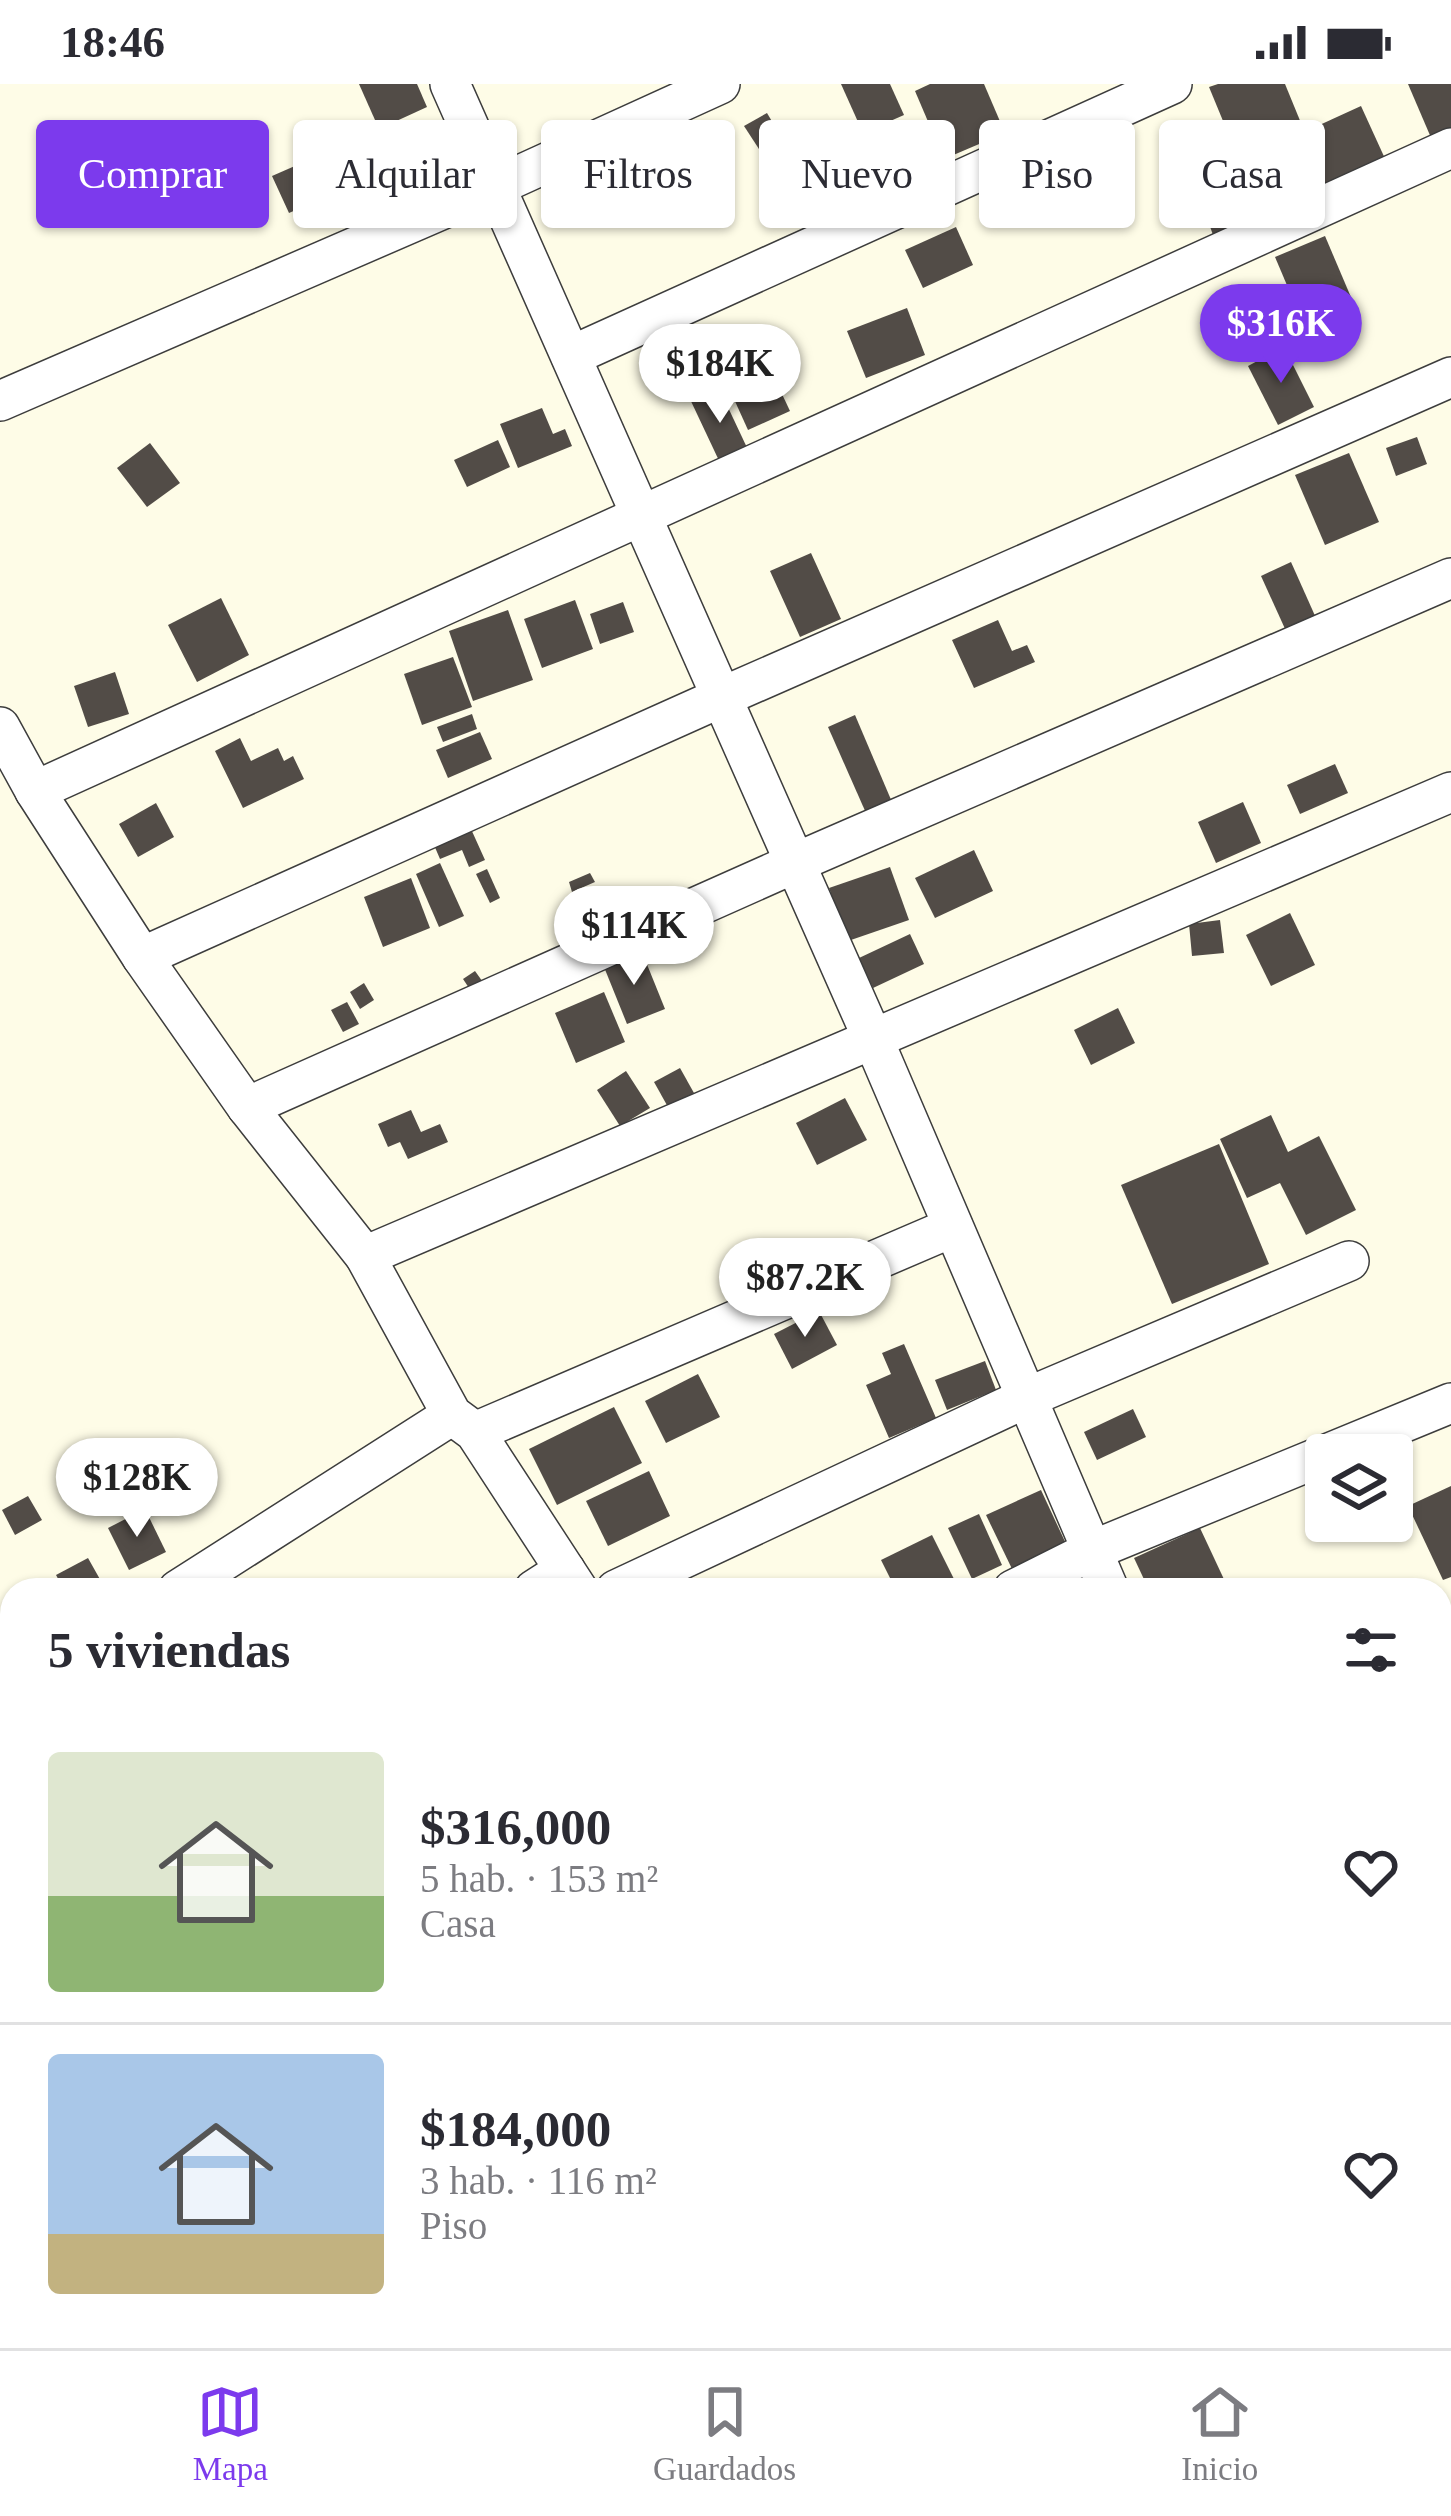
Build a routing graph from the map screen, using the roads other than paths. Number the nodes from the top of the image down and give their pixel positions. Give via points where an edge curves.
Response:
1 (450, 84) edge
2 (720, 84) edge
3 (1172, 84) edge
4 (466, 120) edge
5 (1451, 148) edge
6 (517, 176) edge
7 (399, 228) edge
8 (515, 228) edge
9 (571, 356) junction
10 (1451, 377) edge
11 (0, 401) edge
12 (642, 517) junction
13 (1451, 578) edge
14 (722, 697) junction
15 (0, 727) edge
16 (35, 791) junction
17 (1451, 792) edge
18 (795, 863) junction
19 (142, 957) junction
20 (873, 1039) junction
21 (247, 1108) junction
22 (953, 1227) junction
23 (365, 1256) junction
24 (1349, 1261) dead end
25 (1026, 1398) junction
26 (1451, 1403) edge
27 (464, 1424) junction
28 (1091, 1551) junction
29 (199, 1578) edge
30 (556, 1578) edge
31 (642, 1578) edge
32 (1037, 1578) edge
33 (1103, 1578) edge

1 - 4 street
2 - 6 street
3 - 9 street
5 - 12 street
7 - 11 street
8 - 9 street
9 - 12 street
10 - 14 street
12 - 14 street
12 - 16 street
13 - 18 street
14 - 18 street
14 - 19 street
15 - 16 street
16 - 19 street
17 - 20 street
18 - 20 street
18 - 21 street
19 - 21 street
20 - 22 street
20 - 23 street
21 - 23 street
22 - 25 street
22 - 27 street
23 - 27 street
24 - 25 street
25 - 28 street
25 - 31 street
26 - 28 street
27 - 29 street
27 - 30 street
28 - 32 street
28 - 33 street

